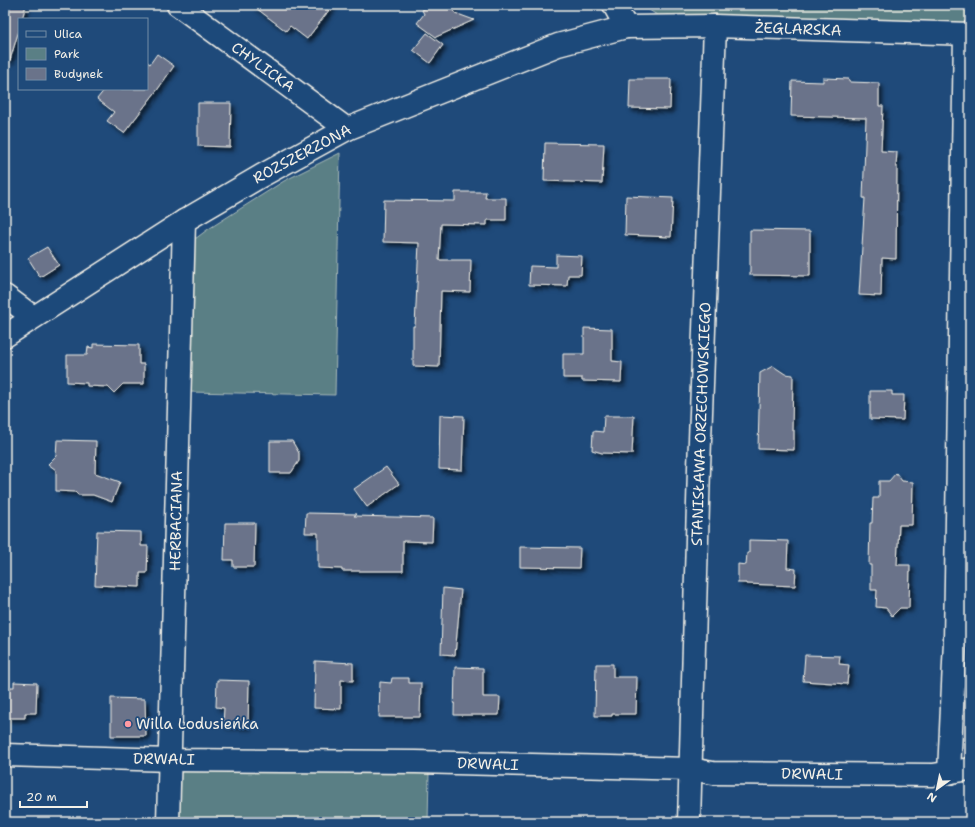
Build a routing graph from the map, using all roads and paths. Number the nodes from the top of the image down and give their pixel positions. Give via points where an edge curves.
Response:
1 (178, 5) edge
2 (614, 5) edge
3 (715, 26) junction
4 (626, 27) junction
5 (968, 34) edge
6 (347, 129) junction
7 (184, 221) junction
8 (5, 296) edge
9 (33, 317) junction
10 (5, 336) edge
11 (5, 755) edge
12 (170, 760) junction
13 (970, 769) edge
14 (690, 770) junction
15 (949, 773) junction
16 (168, 822) edge
17 (689, 822) edge

1 - 6 street, CHYLICKA
2 - 4 street
3 - 4 street, ŻEGLARSKA
3 - 5 street, ŻEGLARSKA
3 - 14 street, STANISŁAWA ORZECHOWSKIEGO
4 - 6 street, ROZSZERZONA via 558,45
5 - 15 street via 955,633
6 - 7 street, ROZSZERZONA
7 - 9 street, ROZSZERZONA
7 - 12 street, HERBACIANA
8 - 9 street
9 - 10 street, ROZSZERZONA
11 - 12 street, DRWALI
12 - 14 street, DRWALI via 416,762
12 - 16 street, HERBACIANA
13 - 15 street, DRWALI
14 - 15 street, DRWALI via 713,773
14 - 17 street, STANISŁAWA ORZECHOWSKIEGO

